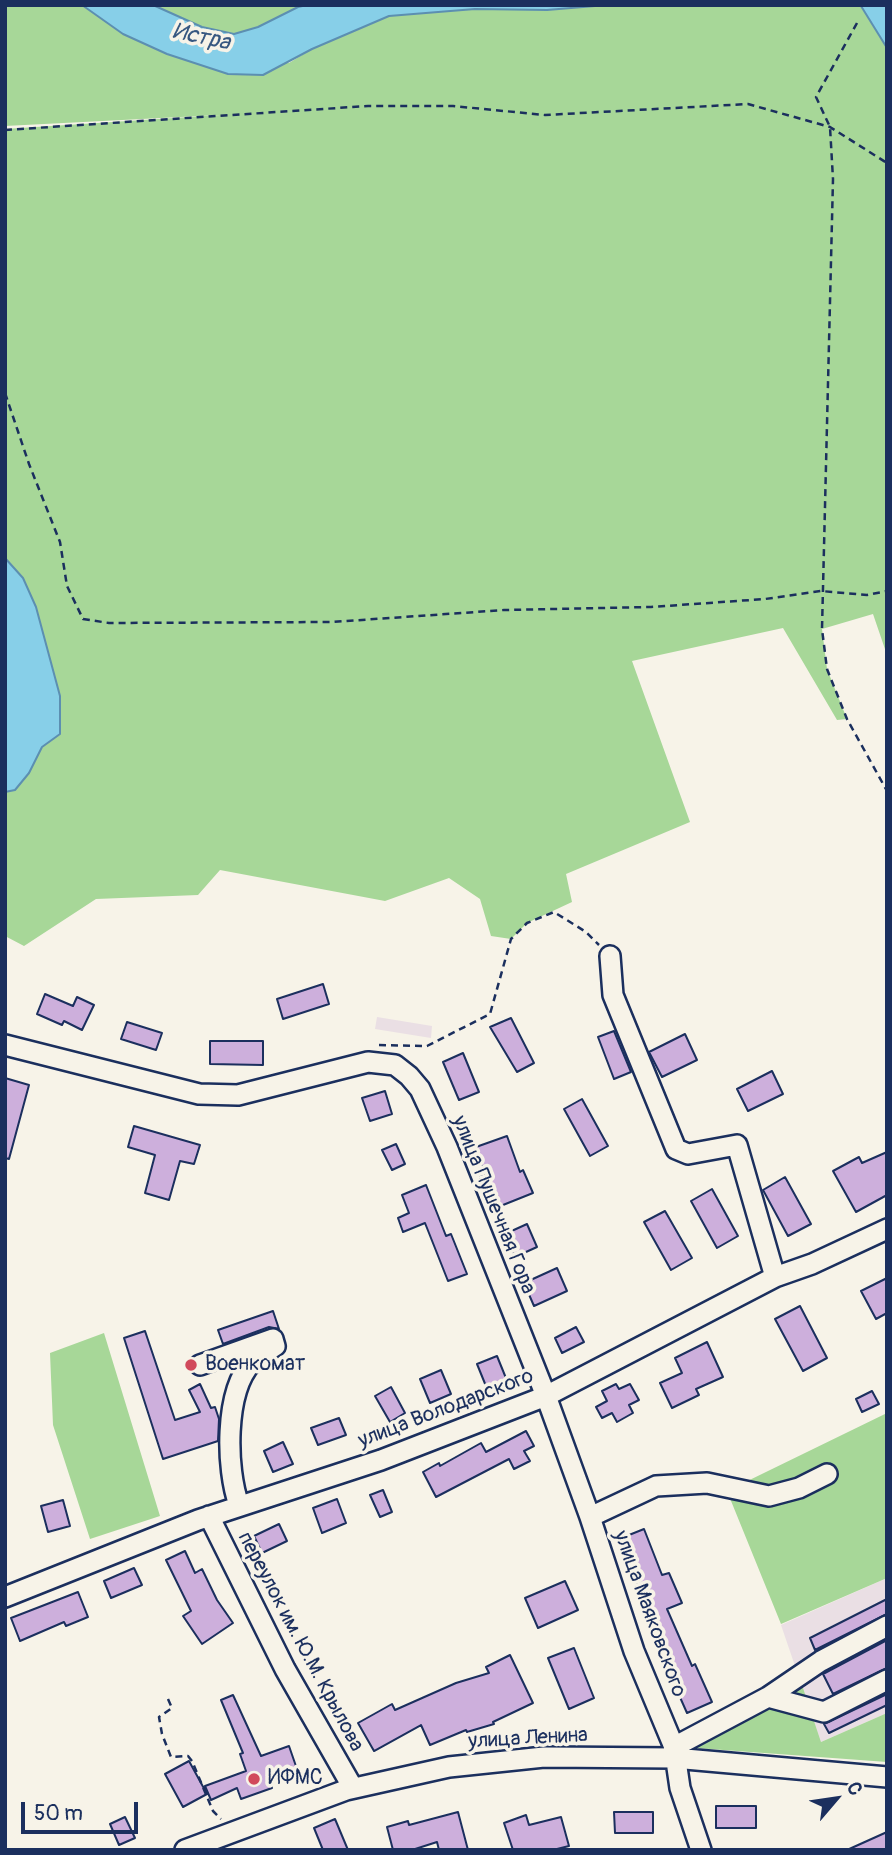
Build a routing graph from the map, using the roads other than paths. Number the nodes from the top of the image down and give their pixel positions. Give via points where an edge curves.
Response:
1 (610, 956) road end
2 (5, 1045) edge
3 (887, 1229) edge
4 (775, 1277) junction
5 (200, 1365) dead end
6 (546, 1396) junction
7 (827, 1474) dead end
8 (239, 1506) junction
9 (209, 1516) junction
10 (590, 1517) junction
11 (5, 1597) edge
12 (887, 1626) edge
13 (887, 1680) edge
14 (768, 1697) junction
15 (674, 1752) junction
16 (887, 1777) edge
17 (353, 1788) junction
18 (185, 1850) edge
19 (701, 1850) edge

1 - 4 street via 613,995 676,1149 688,1154 737,1145
2 - 6 street, улица Пушечная Гора via 199,1094 238,1095 368,1062 395,1065 420,1088 447,1147
3 - 4 street, улица Володарского
4 - 6 street, улица Володарского
5 - 8 street via 273,1339 275,1346 252,1363 235,1394 229,1450
6 - 8 street, улица Володарского via 381,1460
6 - 10 street, улица Маяковского
7 - 10 street via 769,1496 707,1483 656,1486
8 - 9 street, улица Володарского
9 - 11 street, улица Володарского
9 - 17 street, переулок им. Ю.М. Крылова via 285,1669
10 - 15 street, улица Маяковского via 634,1651
12 - 14 street via 821,1661
13 - 14 street via 824,1712
14 - 15 street
15 - 16 street, улица Ленина
15 - 17 street, улица Ленина via 544,1757 449,1767
15 - 19 street, улица Маяковского via 680,1788
17 - 18 street, улица Ленина

